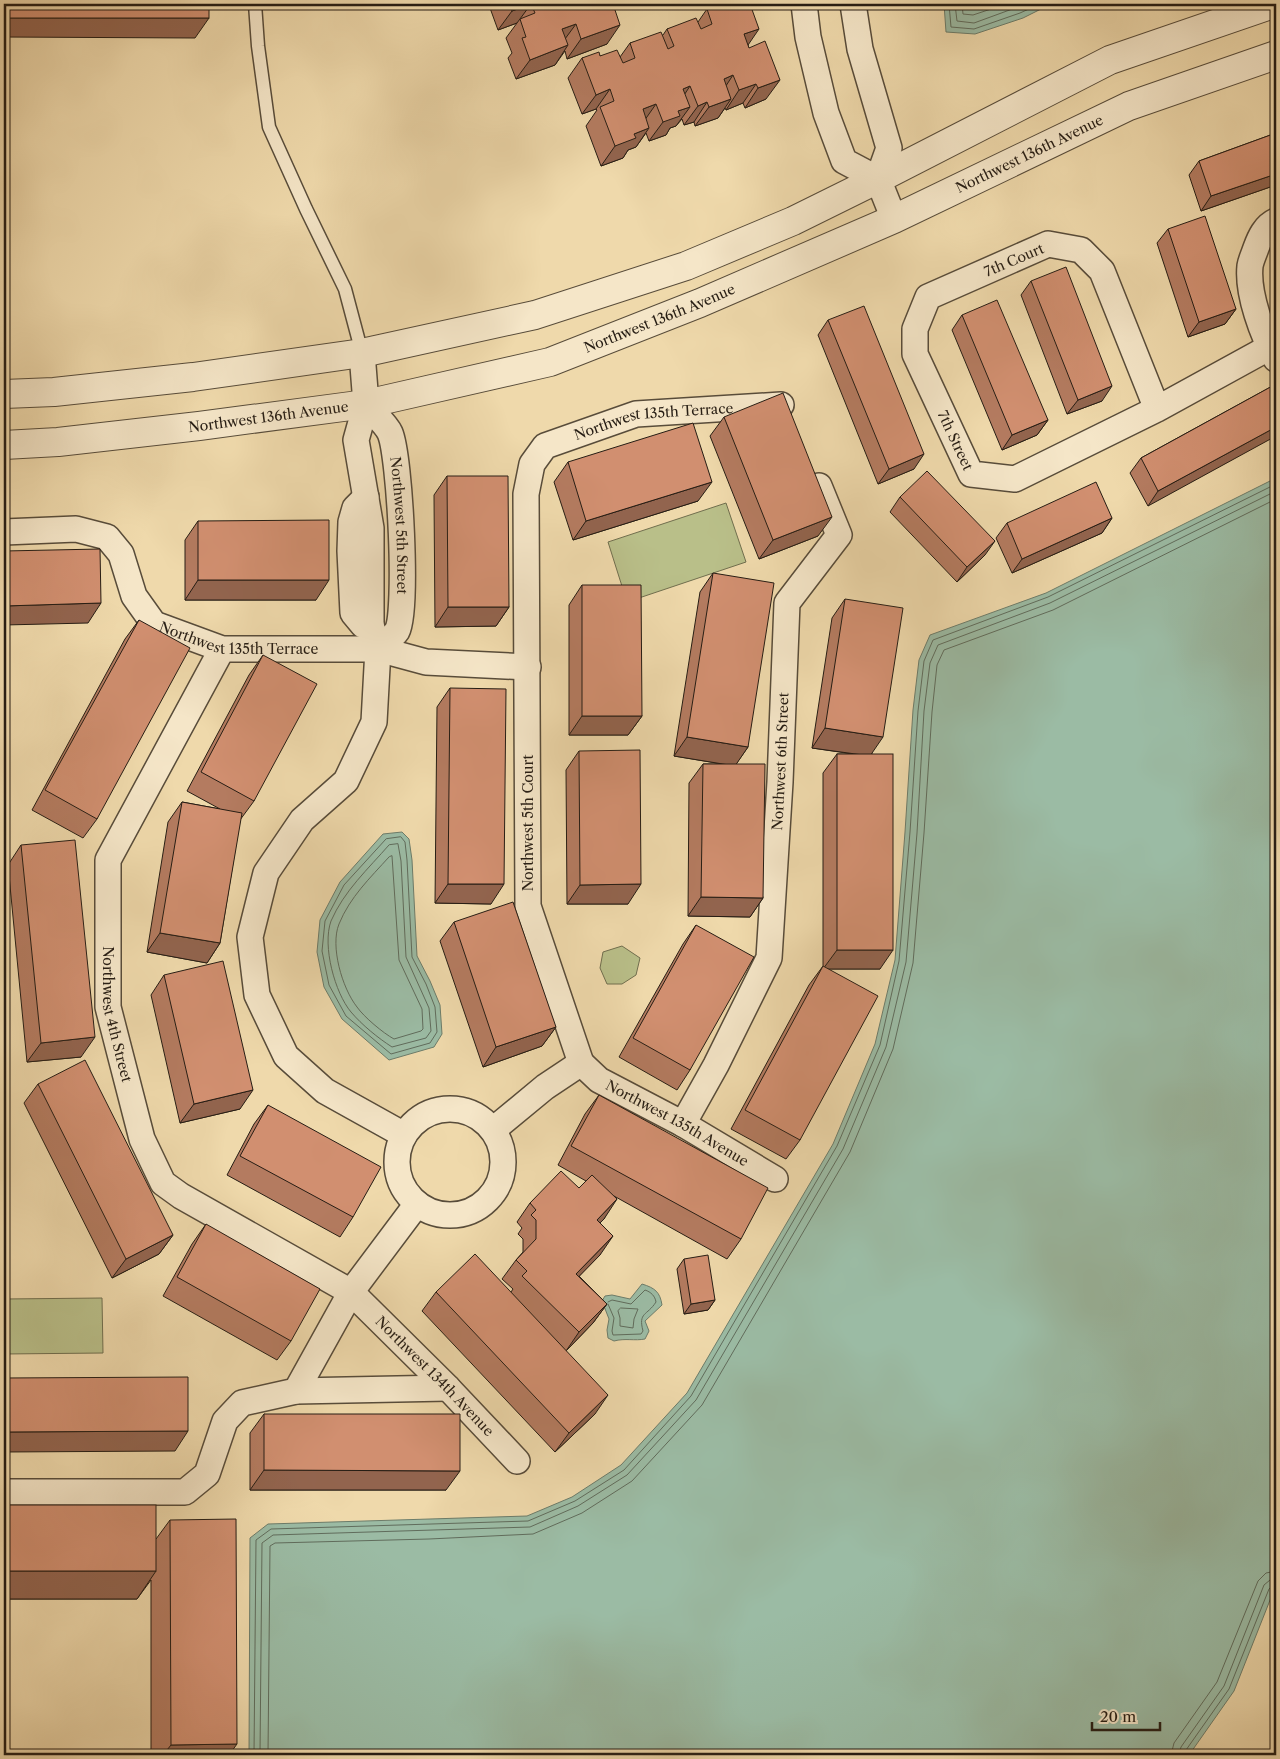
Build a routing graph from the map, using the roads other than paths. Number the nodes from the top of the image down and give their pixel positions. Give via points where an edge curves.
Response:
1 (255, 4) edge
2 (804, 4) edge
3 (853, 4) edge
4 (1273, 4) edge
5 (1276, 55) edge
6 (878, 179) junction
7 (894, 219) junction
8 (1276, 221) edge
9 (914, 329) joint
10 (362, 353) junction
11 (1273, 353) edge
12 (4, 394) edge
13 (366, 404) junction
14 (1157, 409) junction
15 (789, 413) edge
16 (4, 445) edge
17 (532, 464) joint
18 (810, 466) edge
19 (366, 497) junction
20 (4, 532) edge
21 (401, 575) junction
22 (372, 576) junction
23 (371, 625) junction
24 (222, 649) junction
25 (378, 649) junction
26 (528, 667) junction
27 (581, 1063) junction
28 (683, 1124) junction
29 (493, 1130) junction
30 (404, 1135) junction
31 (775, 1179) dead end
32 (417, 1204) junction
33 (351, 1292) junction
34 (448, 1388) junction
35 (296, 1391) junction
36 (517, 1461) dead end
37 (4, 1492) edge

1 - 10 lane via 269,127 345,289
2 - 6 street via 808,37 826,113 844,161
3 - 6 street via 860,49 889,148
4 - 6 street via 1110,60
5 - 7 street, Northwest 136th Avenue via 1129,106
6 - 7 street
6 - 10 street via 792,221 686,266 535,315
7 - 13 street, Northwest 136th Avenue via 550,362
8 - 11 street via 1269,224 1259,240 1250,266 1254,302
9 - 14 street, 7th Street via 915,354 971,474 1015,479
9 - 14 street, 7th Court via 928,298 1048,244 1081,250 1102,271
10 - 12 street via 163,380
10 - 13 street, Northwest 5th Street
11 - 14 street
13 - 16 street, Northwest 136th Avenue via 58,442
13 - 19 street, Northwest 5th Street via 356,440
13 - 21 street, Northwest 5th Street via 390,433 400,505
15 - 17 street, Northwest 135th Terrace via 636,414 545,446
17 - 26 street, Northwest 5th Court via 526,494
18 - 28 street, Northwest 6th Street via 839,535 787,603 769,958
19 - 22 street, Northwest 5th Street via 371,528
19 - 23 street via 355,508 350,550 353,613 363,625
20 - 24 street, Northwest 135th Terrace via 76,530 107,537 121,554 134,596 154,624
21 - 22 street
21 - 25 street, Northwest 5th Street via 397,630
22 - 23 street, Northwest 5th Street
23 - 25 street, Northwest 5th Street
24 - 25 street, Northwest 135th Terrace
24 - 33 street, Northwest 4th Street via 108,860 108,1007 142,1139 163,1183
25 - 26 street, Northwest 135th Terrace via 426,662
25 - 30 street, Northwest 5th Street via 374,722 346,781 302,820 266,873 250,937 257,995 286,1056 325,1091
26 - 27 street, Northwest 5th Court via 528,906
27 - 28 street, Northwest 135th Avenue via 599,1080
27 - 29 street via 545,1087
28 - 31 street, Northwest 135th Avenue
29 - 30 street via 480,1118 465,1111 447,1109 430,1113
29 - 32 street via 501,1146 501,1179 481,1206 465,1214 449,1216 432,1213
30 - 32 street via 397,1165 400,1180
32 - 33 street
33 - 34 street, Northwest 134th Avenue
33 - 35 street
34 - 35 street
34 - 36 street, Northwest 134th Avenue
35 - 37 street via 242,1403 225,1421 208,1474 185,1492

